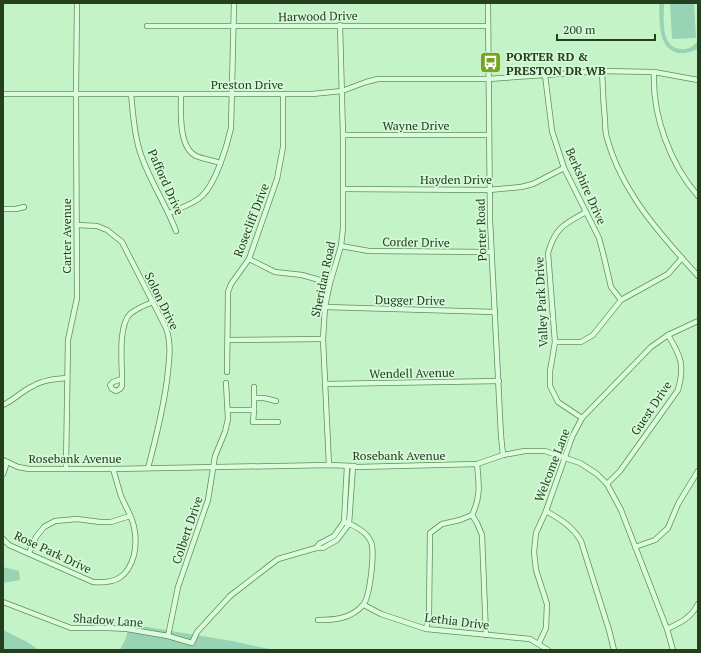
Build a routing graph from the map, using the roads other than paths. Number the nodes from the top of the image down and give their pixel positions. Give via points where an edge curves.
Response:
1 (77, 3) edge
2 (234, 3) edge
3 (488, 3) edge
4 (147, 26) dead end
5 (340, 26) junction
6 (488, 26) junction
7 (233, 27) junction
8 (602, 71) junction
9 (654, 72) junction
10 (545, 75) junction
11 (488, 79) junction
12 (698, 80) edge
13 (342, 91) junction
14 (3, 94) edge
15 (76, 94) junction
16 (131, 94) junction
17 (181, 94) junction
18 (231, 94) junction
19 (283, 95) junction
20 (343, 135) junction
21 (489, 135) junction
22 (220, 163) junction
23 (564, 168) junction
24 (343, 189) junction
25 (489, 190) junction
26 (698, 196) edge
27 (24, 207) dead end
28 (3, 209) edge
29 (586, 212) junction
30 (169, 213) junction
31 (76, 226) junction
32 (176, 231) dead end
33 (341, 246) junction
34 (491, 252) junction
35 (682, 258) junction
36 (249, 259) junction
37 (698, 276) edge
38 (330, 283) junction
39 (621, 300) junction
40 (152, 302) junction
41 (325, 308) junction
42 (495, 312) junction
43 (698, 321) edge
44 (668, 335) junction
45 (323, 339) junction
46 (228, 340) junction
47 (555, 342) junction
48 (227, 372) dead end
49 (67, 378) junction
50 (122, 379) dead end
51 (499, 381) junction
52 (226, 383) dead end
53 (325, 384) junction
54 (254, 387) dead end
55 (254, 398) junction
56 (276, 401) dead end
57 (3, 405) edge
58 (228, 410) junction
59 (254, 410) junction
60 (582, 418) junction
61 (278, 422) dead end
62 (504, 455) junction
63 (565, 457) junction
64 (5, 461) edge
65 (477, 464) junction
66 (329, 466) junction
67 (347, 466) junction
68 (353, 466) junction
69 (66, 468) junction
70 (148, 468) junction
71 (213, 468) junction
72 (113, 469) junction
73 (698, 471) edge
74 (3, 474) edge
75 (607, 484) junction
76 (546, 511) junction
77 (472, 515) junction
78 (130, 516) junction
79 (346, 523) junction
80 (3, 539) edge
81 (635, 547) junction
82 (29, 553) junction
83 (3, 602) edge
84 (698, 604) edge
85 (364, 605) junction
86 (318, 620) dead end
87 (426, 629) junction
88 (667, 630) junction
89 (486, 635) junction
90 (168, 636) junction
91 (539, 643) junction
92 (548, 650) edge
93 (614, 650) edge
94 (673, 650) edge

1 - 15 street, Carter Avenue
2 - 7 street
3 - 6 street, Porter Road
4 - 7 street, Harwood Drive
5 - 6 street, Harwood Drive
5 - 7 street, Harwood Drive
5 - 13 street, Sheridan Road
6 - 11 street, Porter Road
7 - 18 street
8 - 9 street, Preston Drive
8 - 10 street, Preston Drive
8 - 35 street via 606,136 614,158 630,192 650,222
9 - 12 street, Preston Drive
9 - 26 street via 654,96 666,139 676,164
10 - 11 street, Preston Drive
10 - 23 street, Berkshire Drive via 552,131
11 - 13 street, Preston Drive via 378,79
11 - 21 street, Porter Road
13 - 19 street, Preston Drive via 329,94
13 - 20 street, Sheridan Road
14 - 15 street, Preston Drive
15 - 16 street, Preston Drive
15 - 31 street, Carter Avenue
16 - 17 street, Preston Drive
16 - 30 street, Pafford Drive via 140,152
17 - 18 street, Preston Drive
17 - 22 street via 184,142 194,155
18 - 19 street, Preston Drive
18 - 22 street via 231,128
19 - 36 street, Rosecliff Drive via 281,161
20 - 21 street, Wayne Drive
20 - 24 street, Sheridan Road
21 - 25 street, Porter Road
22 - 30 street via 215,178 202,196
23 - 25 street, Hayden Drive via 533,184
23 - 29 street, Berkshire Drive
24 - 25 street, Hayden Drive
24 - 33 street, Sheridan Road
25 - 34 street, Porter Road
27 - 28 street
29 - 39 street, Berkshire Drive via 602,246 611,287
29 - 47 street, Valley Park Drive via 563,224 552,239 548,253
30 - 32 street, Pafford Drive
31 - 40 street, Solon Drive via 97,226 107,230 122,242
31 - 49 street, Carter Avenue via 77,298 68,340
33 - 34 street, Corder Drive via 369,251
33 - 38 street, Sheridan Road
34 - 42 street, Porter Road
35 - 37 street
35 - 39 street via 668,274
36 - 38 street via 275,272 302,275
36 - 46 street, Rosecliff Drive via 228,292
38 - 41 street, Sheridan Road
39 - 47 street via 593,335 581,342
40 - 50 street via 134,311 124,324
40 - 70 street, Solon Drive via 166,328 170,347 163,410
41 - 42 street, Dugger Drive
41 - 45 street, Sheridan Road
42 - 51 street, Porter Road
43 - 44 street, Welcome Lane
44 - 60 street, Welcome Lane via 651,347
44 - 75 street, Guest Drive via 682,362 682,377 678,390 620,471
45 - 46 street
45 - 53 street, Sheridan Road
46 - 48 street, Rosecliff Drive
47 - 60 street, Valley Park Drive via 550,386 558,402
49 - 57 street via 33,385
49 - 69 street, Carter Avenue
51 - 53 street, Wendell Avenue
51 - 62 street, Porter Road
52 - 58 street, Colbert Drive
53 - 66 street, Sheridan Road
54 - 55 street
55 - 56 street
55 - 59 street
58 - 59 street
58 - 71 street, Colbert Drive via 225,432
59 - 61 street via 253,422
60 - 63 street, Welcome Lane
62 - 63 street, Rosebank Avenue via 525,451
62 - 65 street, Rosebank Avenue
63 - 75 street, Rosebank Avenue via 588,468
63 - 76 street, Welcome Lane
64 - 69 street, Rosebank Avenue via 29,469
64 - 74 street
65 - 68 street, Rosebank Avenue
65 - 77 street via 479,492
66 - 67 street, Rosebank Avenue
66 - 71 street, Rosebank Avenue
67 - 68 street, Rosebank Avenue
67 - 79 street
68 - 79 street
69 - 72 street, Rosebank Avenue
70 - 71 street, Rosebank Avenue
70 - 72 street, Rosebank Avenue
71 - 90 street, Colbert Drive via 208,500 178,587
72 - 78 street, Rose Park Drive
73 - 81 street via 678,504 668,528 655,540
75 - 81 street, Rosebank Avenue via 621,510
76 - 91 street, Welcome Lane via 536,533 534,552 536,570 547,604 546,628
76 - 93 street via 567,524 580,541
77 - 87 street via 442,524 430,533 429,614
77 - 89 street via 482,535
78 - 82 street via 111,522 77,519 55,521 44,527
78 - 82 street, Rose Park Drive via 136,536 135,550 125,574 116,580 93,582
79 - 85 street via 363,531 371,541 373,552 370,589
79 - 90 street, Shadow Lane via 334,536 316,548 278,559 230,596 192,642
80 - 82 street, Rose Park Drive via 9,545
81 - 88 street, Rosebank Avenue
83 - 90 street, Shadow Lane via 70,628 109,628
84 - 88 street via 683,622
85 - 86 street via 340,619
85 - 87 street, Lethia Drive via 381,614
87 - 89 street, Lethia Drive
88 - 94 street, Rosebank Avenue
89 - 91 street, Lethia Drive via 530,639
91 - 92 street, Lethia Drive

